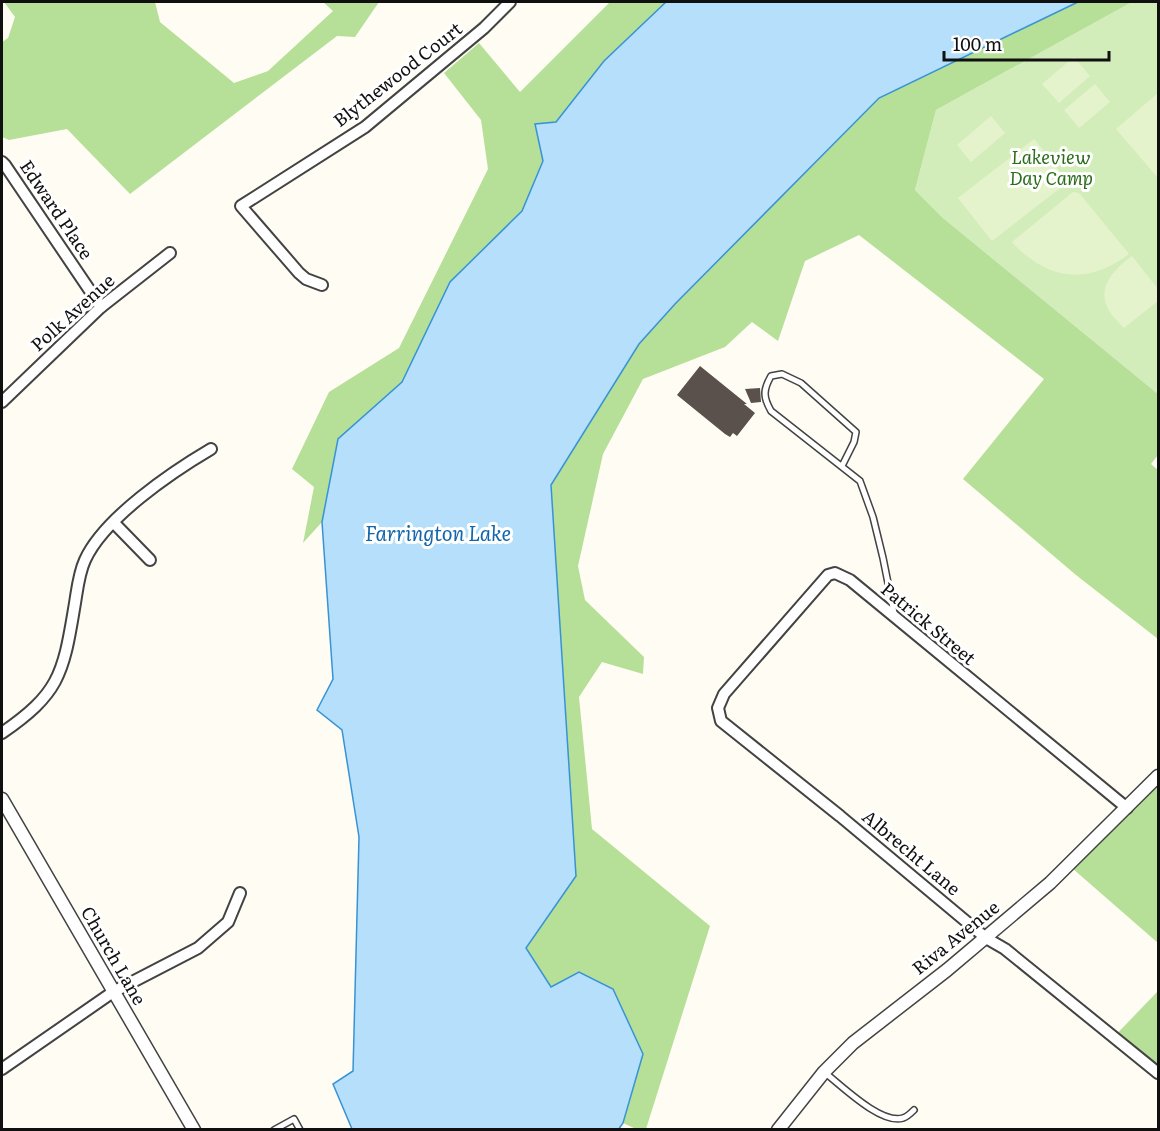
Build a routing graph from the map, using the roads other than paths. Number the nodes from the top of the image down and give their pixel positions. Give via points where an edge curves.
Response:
1 (510, 2) edge
2 (2, 162) edge
3 (170, 253) dead end
4 (322, 285) dead end
5 (102, 307) junction
6 (2, 402) edge
7 (211, 449) dead end
8 (842, 466) junction
9 (114, 523) junction
10 (150, 560) dead end
11 (895, 618) junction
12 (724, 694) joint
13 (2, 734) edge
14 (1158, 776) edge
15 (2, 799) edge
16 (1126, 808) junction
17 (240, 892) dead end
18 (986, 938) junction
19 (113, 992) junction
20 (2, 1069) edge
21 (824, 1072) junction
22 (1158, 1073) edge
23 (914, 1110) dead end
24 (194, 1130) edge
25 (274, 1130) edge
26 (300, 1130) edge
27 (778, 1130) edge

1 - 4 street, Blythewood Court via 365,127 241,206 299,273
2 - 5 street, Edward Place
3 - 5 street, Polk Avenue
5 - 6 street, Polk Avenue
7 - 9 street via 174,471
8 - 8 lane via 771,411 764,400 764,388 771,376 782,374 801,383 856,432
8 - 11 lane via 860,481 873,518
9 - 10 street
9 - 13 street via 85,560 68,647 54,686 28,715
11 - 12 street, Patrick Street via 843,575 828,575
11 - 16 street, Patrick Street
12 - 18 street, Albrecht Lane via 718,708 721,721
14 - 16 street, Riva Avenue
15 - 19 street, Church Lane
16 - 18 street, Riva Avenue via 1050,883
17 - 19 street via 228,922 198,948
18 - 21 street, Riva Avenue via 853,1042
18 - 22 street, Albrecht Lane via 1005,948
19 - 20 street
19 - 24 street, Church Lane
21 - 23 lane via 879,1114 904,1118
21 - 27 street, Riva Avenue
25 - 26 lane via 294,1119

